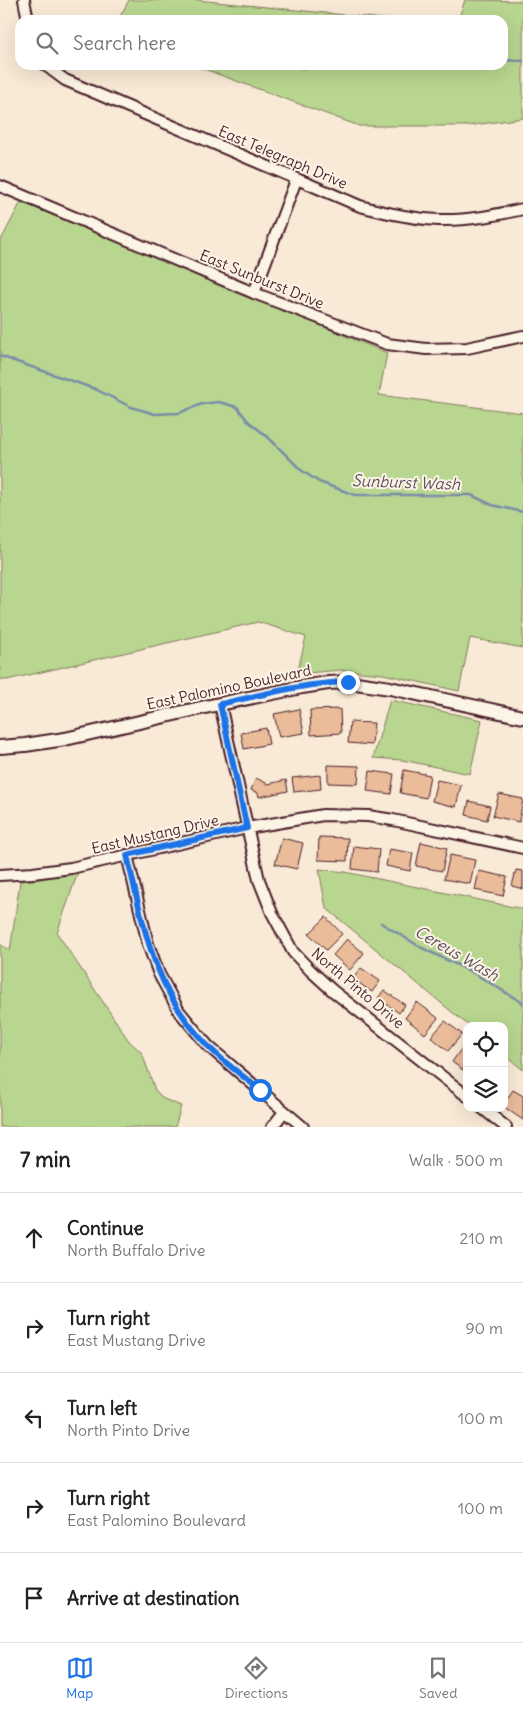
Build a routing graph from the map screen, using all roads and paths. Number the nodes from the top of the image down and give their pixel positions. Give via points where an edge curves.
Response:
1 (24, 0) edge
2 (27, 15) edge
3 (52, 70) edge
4 (296, 180) junction
5 (0, 186) edge
6 (523, 209) edge
7 (254, 293) junction
8 (523, 336) edge
9 (220, 704) junction
10 (523, 717) edge
11 (0, 747) edge
12 (247, 828) junction
13 (523, 848) edge
14 (127, 855) junction
15 (0, 875) edge
16 (463, 1093) edge
17 (284, 1112) junction
18 (487, 1112) edge
19 (272, 1127) edge
20 (303, 1127) edge
21 (506, 1127) edge

1 - 2 street
3 - 4 street, East Telegraph Drive via 65,80
4 - 6 street, East Telegraph Drive via 360,206 398,216 449,220
4 - 7 street
5 - 7 street, East Sunburst Drive
7 - 8 street, East Sunburst Drive via 387,344 426,349 467,348
9 - 10 street, East Palomino Boulevard via 302,687 348,682
9 - 11 street, East Palomino Boulevard via 65,739
9 - 12 street, North Pinto Drive
12 - 13 street, East Mustang Drive via 323,815 368,816
12 - 14 street, East Mustang Drive
12 - 16 street, North Pinto Drive via 259,880 293,952 333,992
14 - 15 street, East Mustang Drive via 33,874
14 - 17 street via 148,944 169,994 208,1046
17 - 19 street
17 - 20 street
18 - 21 street

